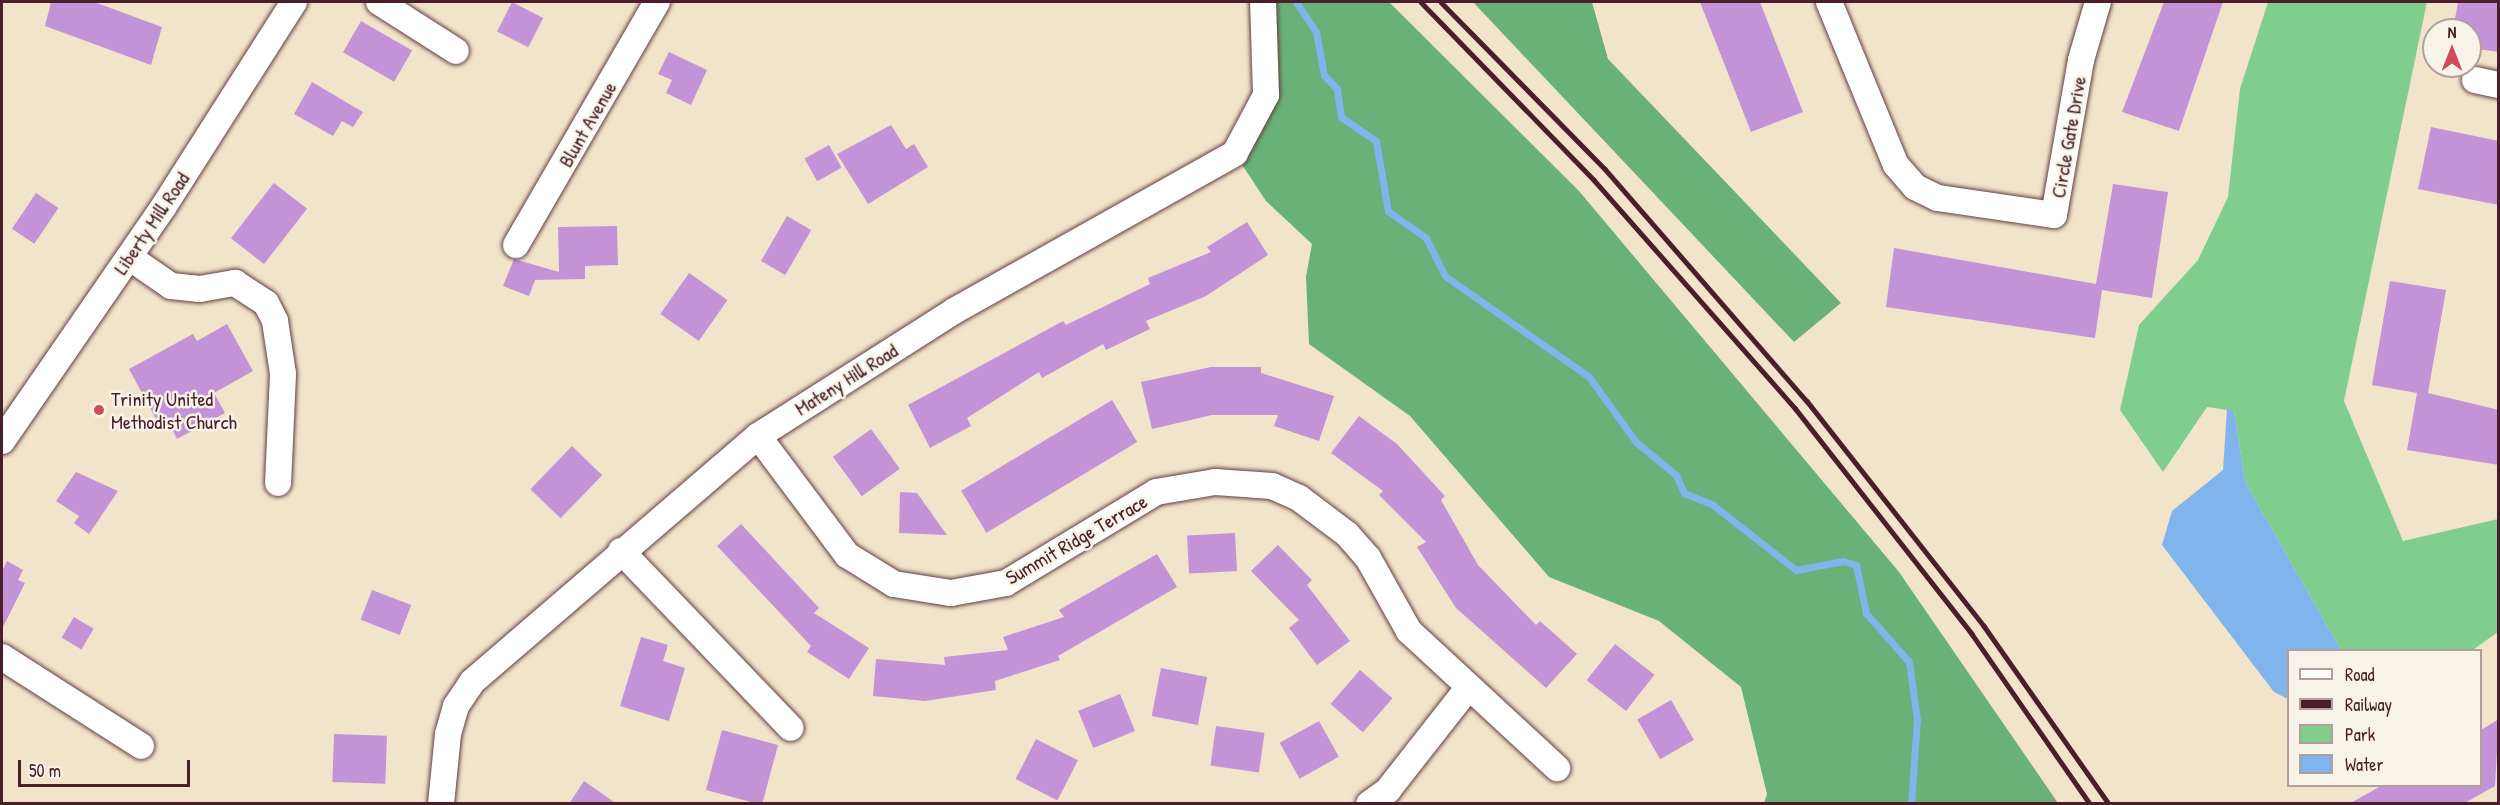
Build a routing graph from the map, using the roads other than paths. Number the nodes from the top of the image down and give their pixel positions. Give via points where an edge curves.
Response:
1 (294, 2) edge
2 (379, 2) edge
3 (657, 2) edge
4 (1263, 2) edge
5 (1829, 2) edge
6 (2098, 2) edge
7 (456, 51) dead end
8 (516, 245) dead end
9 (129, 257) junction
10 (758, 436) junction
11 (2, 441) edge
12 (278, 483) dead end
13 (621, 550) junction
14 (2, 657) edge
15 (1468, 688) junction
16 (791, 728) dead end
17 (141, 746) dead end
18 (1557, 768) dead end
19 (441, 804) edge
20 (1369, 804) edge

1 - 9 street, Liberty Mill Road
2 - 7 street
3 - 8 street, Blunt Avenue
4 - 10 street, Mateny Hill Road via 1266,95 1235,153 954,311
5 - 6 street, Circle Gate Drive via 1896,165 1915,187 1938,198 2054,215 2081,60
9 - 11 street, Liberty Mill Road
9 - 12 street via 171,286 200,289 235,283 266,303 275,321 284,374
10 - 13 street, Mateny Hill Road
10 - 15 street, Summit Ridge Terrace via 847,555 894,584 951,593 1006,583 1156,492 1215,482 1272,486 1299,498 1347,534 1368,558 1409,631
13 - 16 street
13 - 19 street, Mateny Hill Road via 472,682 456,706 448,734
14 - 17 street
15 - 18 street, Summit Ridge Terrace
15 - 20 street via 1388,790

